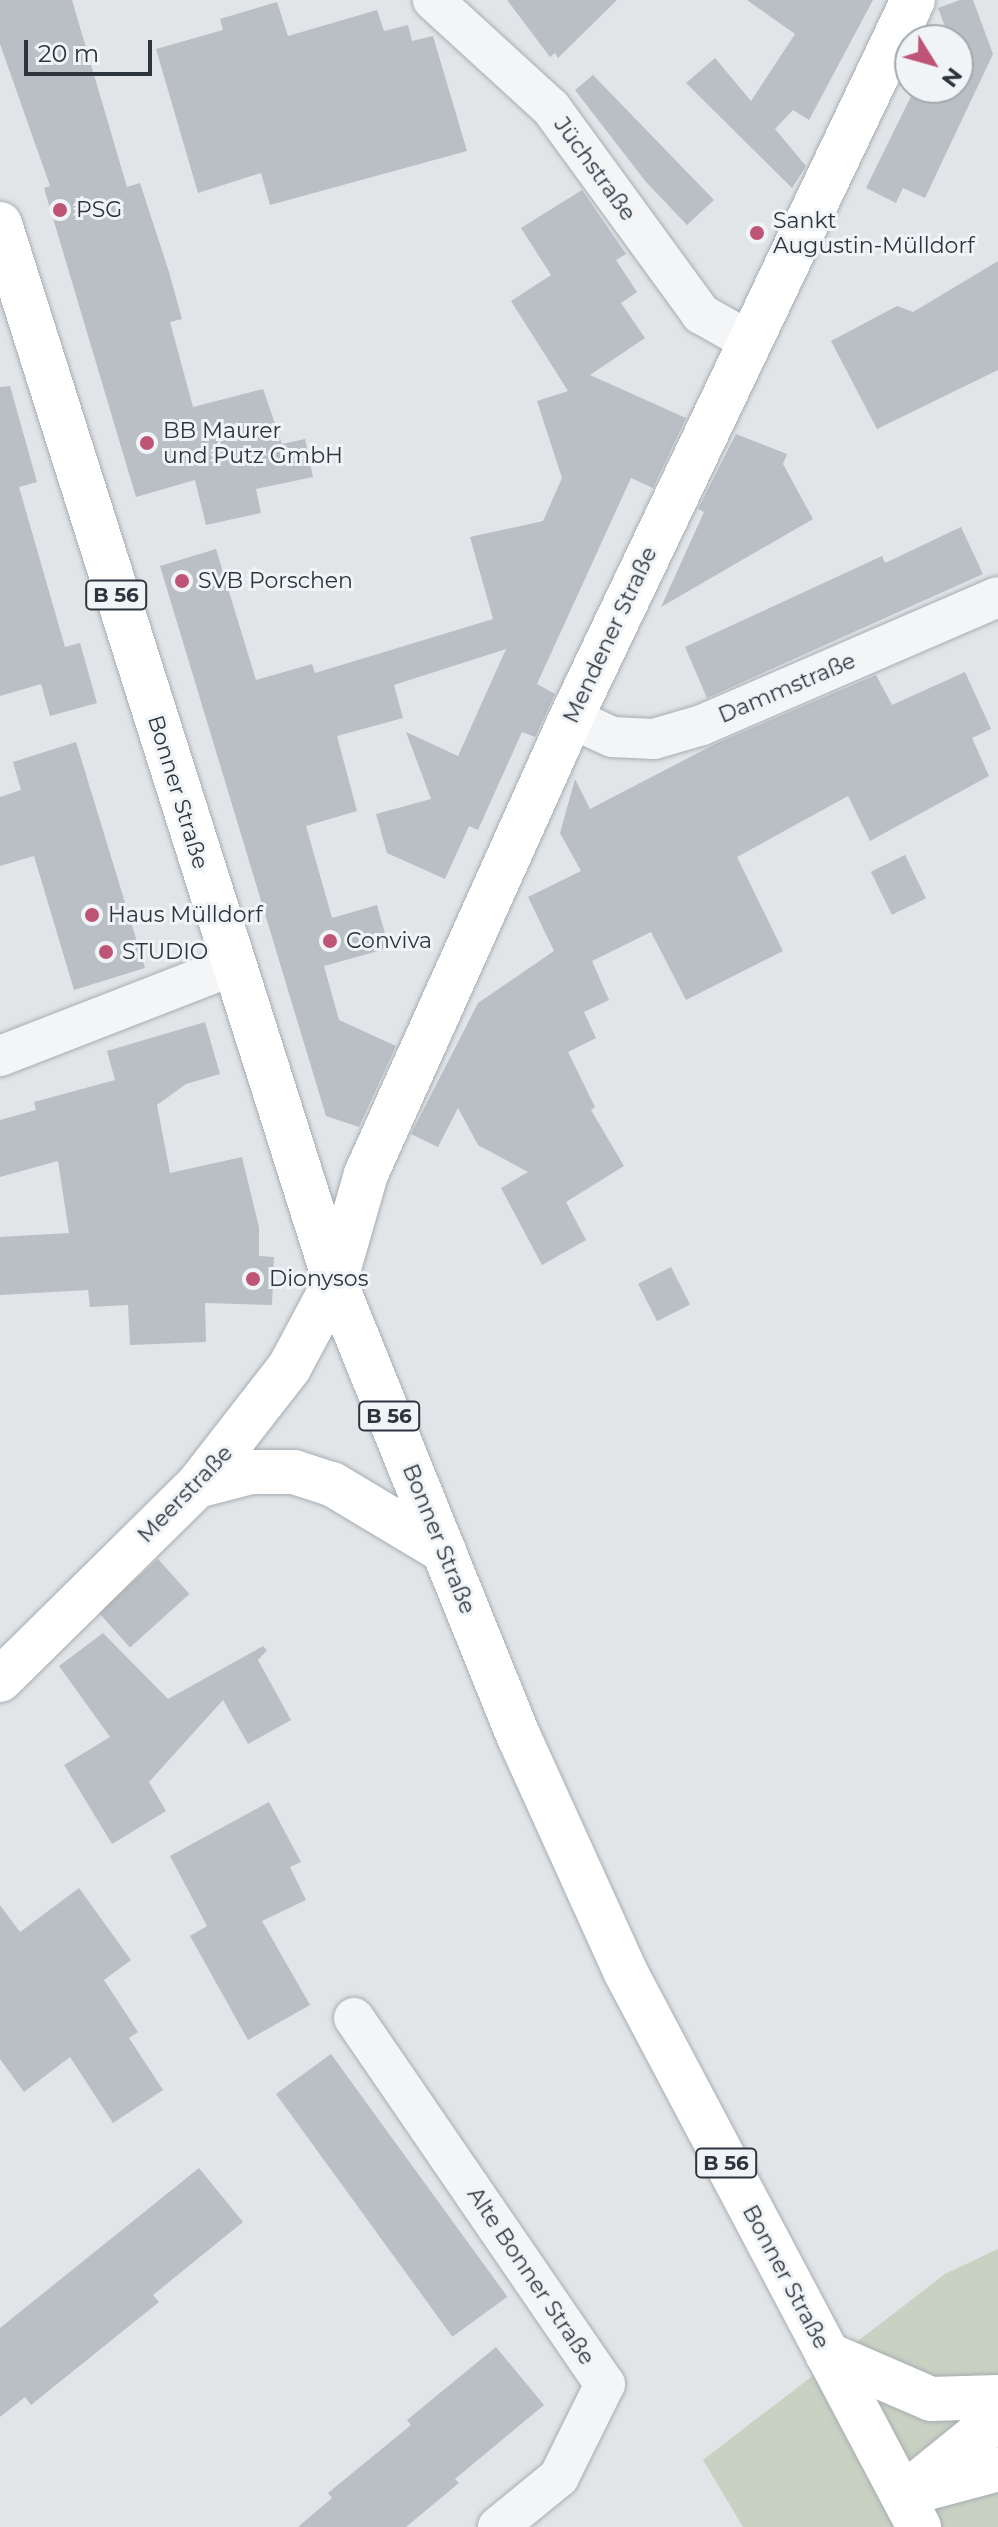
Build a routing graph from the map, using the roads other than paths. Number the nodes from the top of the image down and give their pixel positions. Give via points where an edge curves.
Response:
1 (433, 0) edge
2 (913, 0) edge
3 (0, 224) edge
4 (749, 341) junction
5 (998, 597) edge
6 (571, 718) junction
7 (232, 966) junction
8 (0, 1056) edge
9 (335, 1282) junction
10 (197, 1486) junction
11 (444, 1551) junction
12 (0, 1680) edge
13 (354, 2018) dead end
14 (827, 2354) junction
15 (998, 2397) edge
16 (998, 2418) edge
17 (998, 2469) edge
18 (911, 2511) edge
19 (498, 2527) edge

1 - 4 street, Jüchstraße via 551,108 701,314
2 - 4 main road, Mendener Straße
3 - 7 main road, Bonner Straße / B 56
4 - 6 main road, Mendener Straße
5 - 6 street, Dammstraße via 702,725 654,739 612,737
6 - 9 main road, Mendener Straße via 366,1174
7 - 8 street
7 - 9 main road, Bonner Straße / B 56
9 - 10 main road, Meerstraße via 289,1368
9 - 11 main road, Bonner Straße / B 56
10 - 11 main road via 251,1472 294,1472 332,1484
10 - 12 main road, Meerstraße
11 - 14 main road, Bonner Straße / B 56 via 519,1737 625,1971
13 - 19 street, Alte Bonner Straße via 605,2384 559,2477
14 - 15 main road via 931,2399
14 - 18 main road, Bonner Straße / B 56
16 - 18 main road
17 - 18 main road

